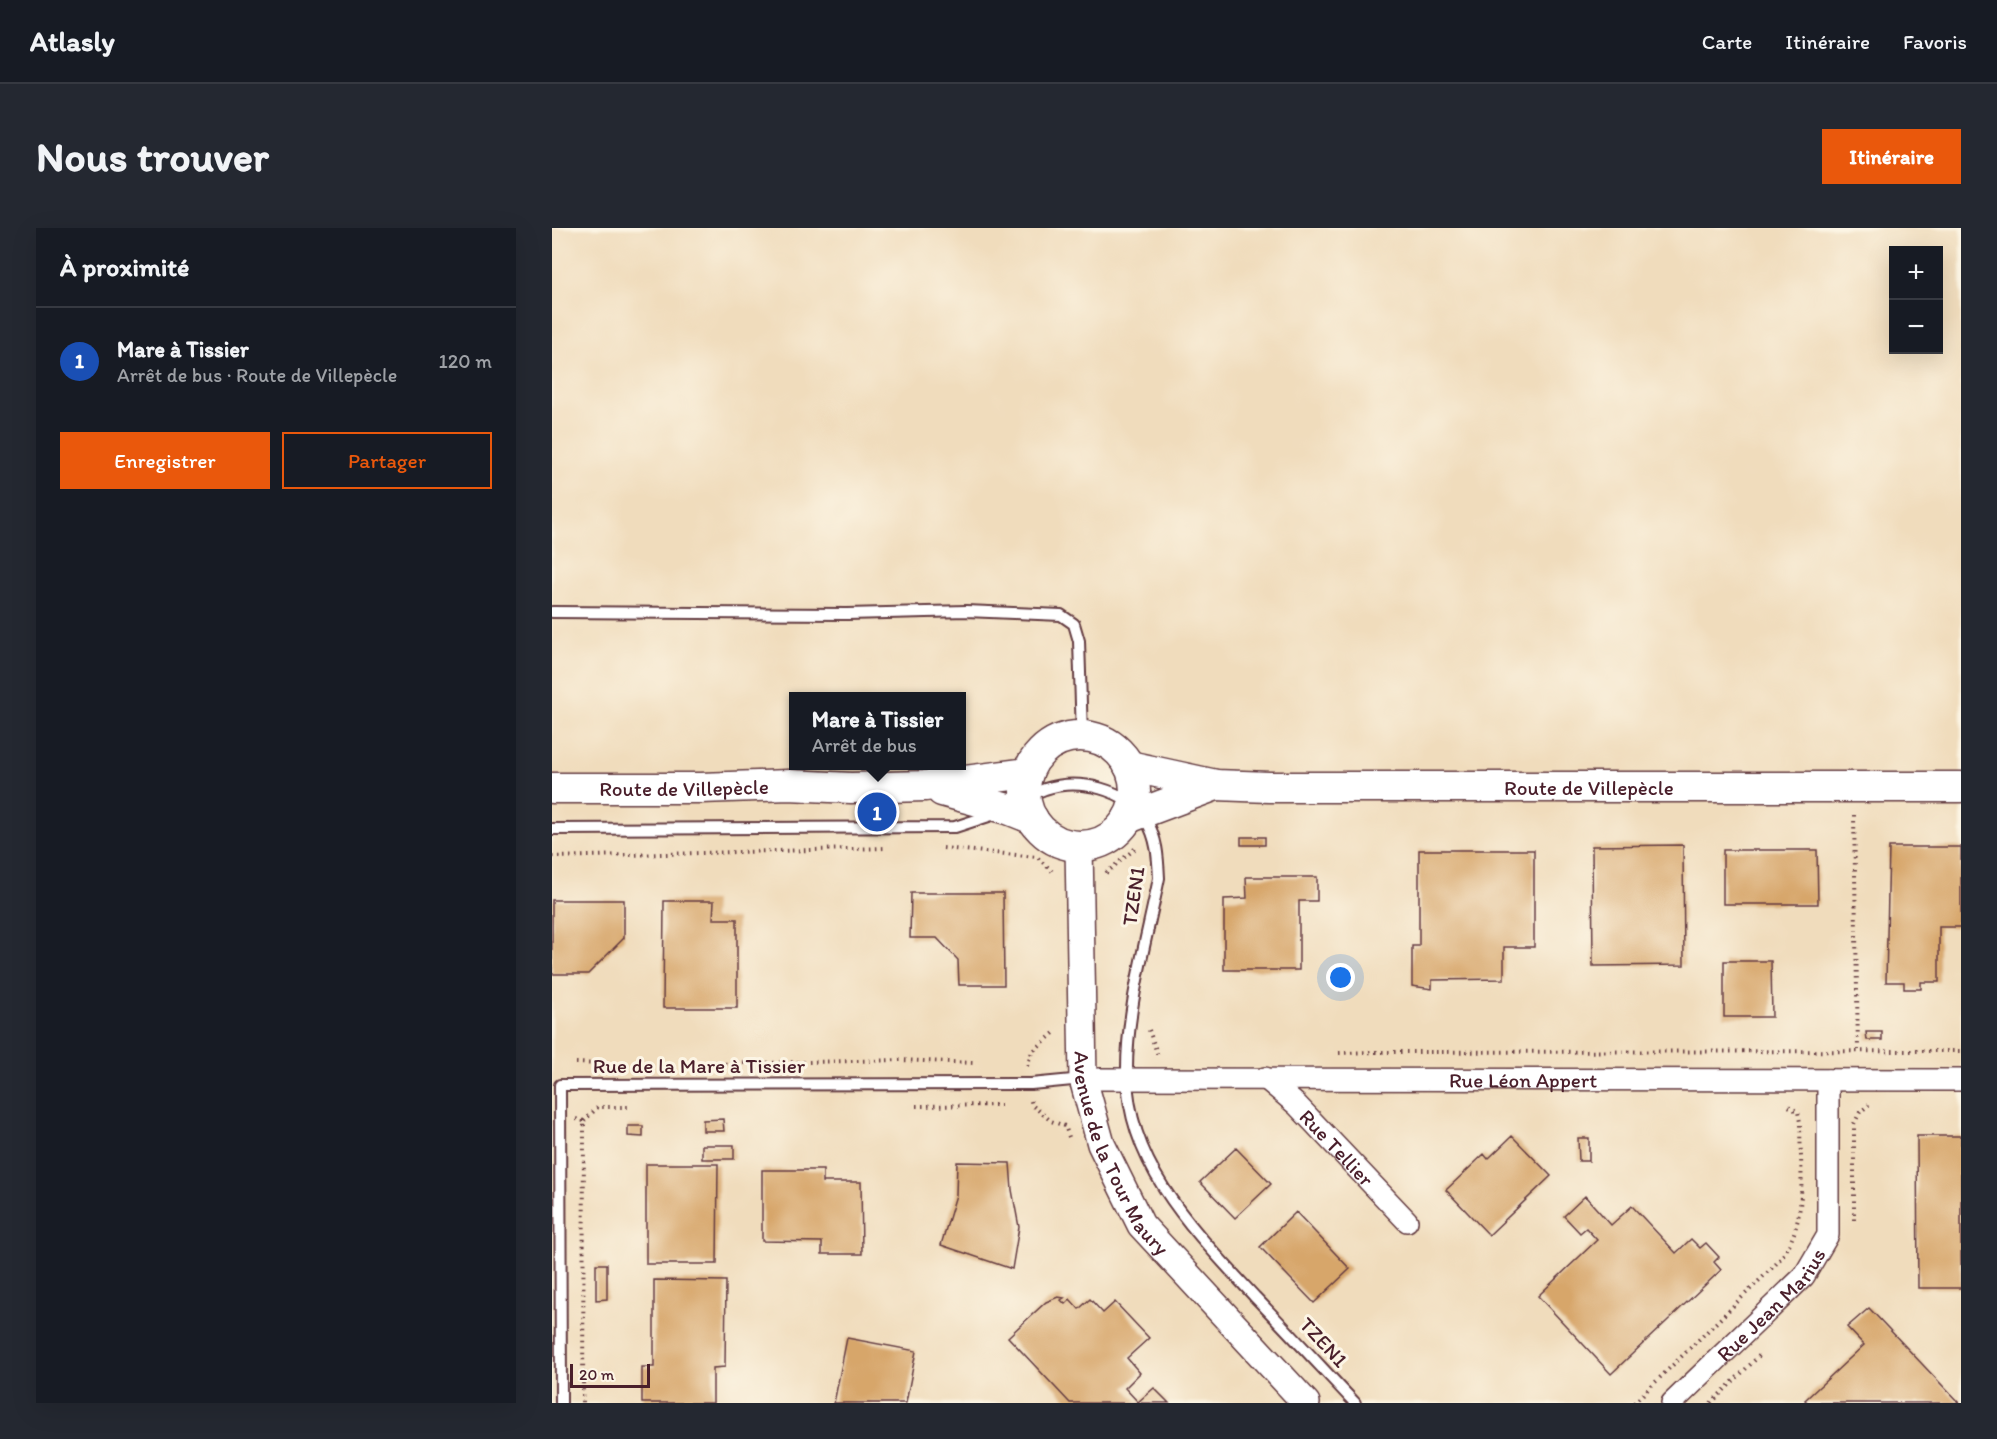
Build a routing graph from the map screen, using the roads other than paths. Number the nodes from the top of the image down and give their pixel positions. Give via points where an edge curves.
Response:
1 (552, 612) edge
2 (1082, 736) junction
3 (1130, 766) junction
4 (1216, 785) junction
5 (925, 786) junction
6 (1961, 787) edge
7 (552, 788) edge
8 (1024, 800) junction
9 (1134, 812) junction
10 (552, 829) edge
11 (1079, 846) junction
12 (1127, 1077) junction
13 (1083, 1078) junction
14 (1264, 1078) junction
15 (1828, 1080) junction
16 (1961, 1080) edge
17 (1407, 1221) dead end
18 (561, 1403) edge
19 (1306, 1403) edge
20 (1355, 1403) edge
21 (1672, 1403) edge

1 - 2 lane via 966,611 1061,615 1074,624 1079,641
2 - 3 main road via 1110,745
2 - 8 main road via 1065,738 1036,758
3 - 4 main road, Route de Villepècle
3 - 9 main road
4 - 6 main road, Route de Villepècle
4 - 9 main road, Route de Villepècle
5 - 7 main road, Route de Villepècle
5 - 8 main road, Route de Villepècle
5 - 8 main road, Route de Villepècle
8 - 9 lane via 1044,789 1085,785 1104,790
8 - 10 lane via 970,824 955,826
8 - 11 main road via 1045,833
9 - 11 main road via 1107,839
9 - 12 lane, TZEN1 via 1153,834 1159,878 1128,1028
11 - 13 street, Avenue de la Tour Maury
12 - 13 street, Rue Léon Appert
12 - 14 street, Rue Léon Appert
12 - 20 lane, TZEN1 via 1142,1146 1170,1199 1207,1245
13 - 18 lane, Rue de la Mare à Tissier via 1019,1084 560,1085
13 - 19 street, Avenue de la Tour Maury via 1101,1144 1141,1225
14 - 15 street, Rue Léon Appert
14 - 17 street, Rue Tellier via 1297,1105
15 - 16 street, Rue Léon Appert
15 - 21 street, Rue Jean Marius via 1827,1234 1804,1276

